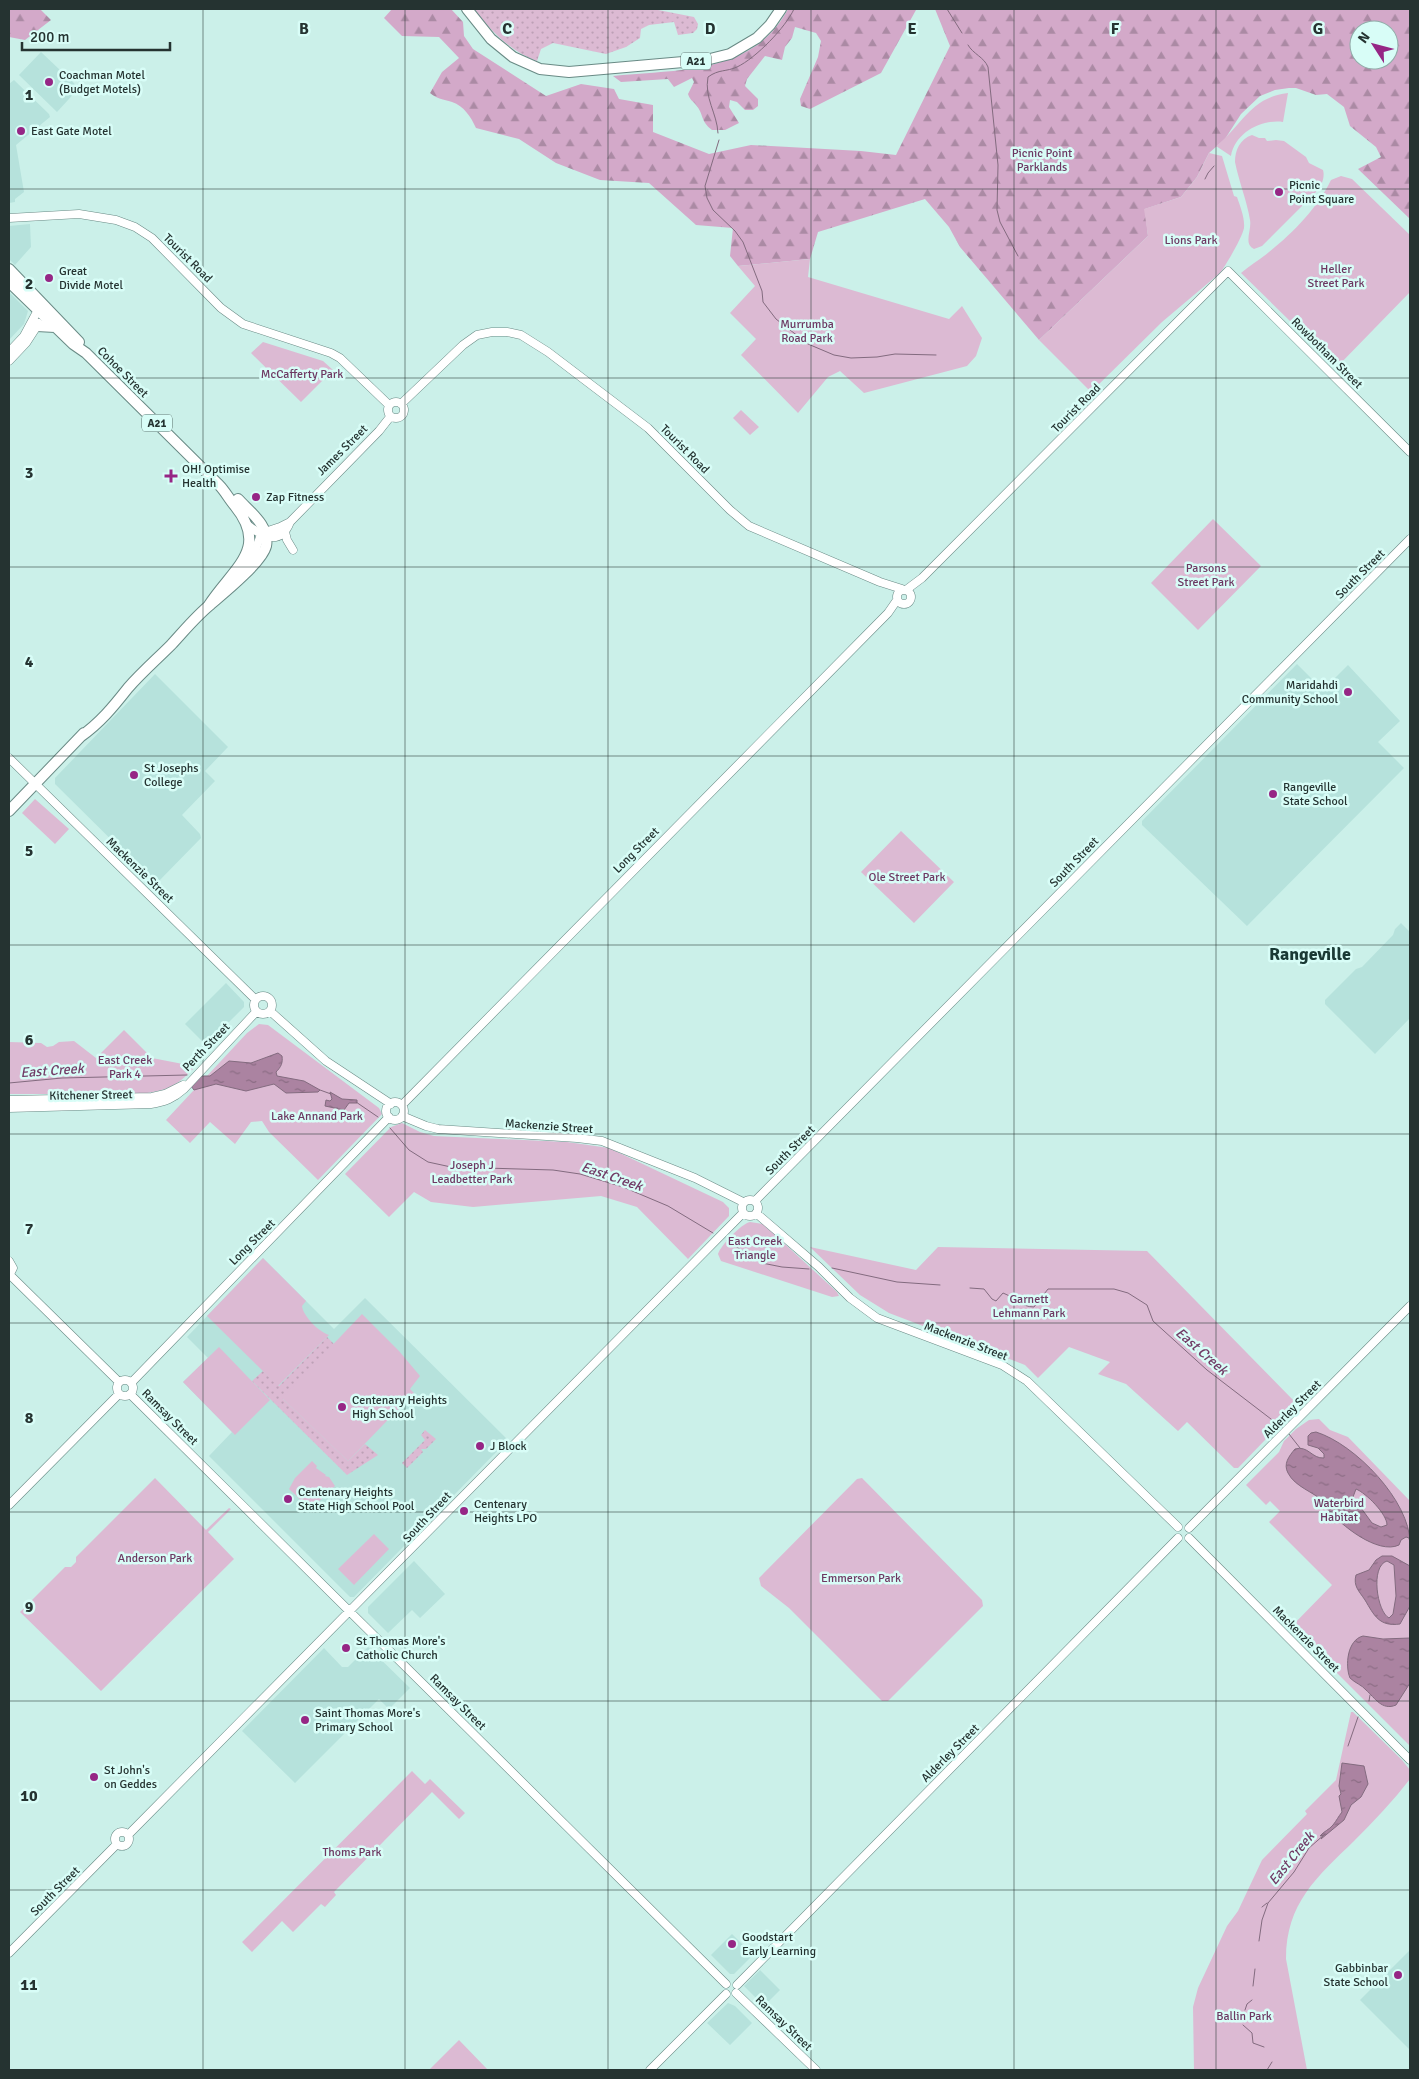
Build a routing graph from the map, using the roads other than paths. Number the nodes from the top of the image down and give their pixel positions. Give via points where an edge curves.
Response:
1 (467, 9) edge
2 (781, 9) edge
3 (9, 218) edge
4 (9, 271) edge
5 (1228, 271) joint
6 (9, 282) edge
7 (40, 312) junction
8 (37, 326) junction
9 (55, 327) junction
10 (9, 352) edge
11 (86, 353) junction
12 (9, 361) edge
13 (401, 404) junction
14 (389, 405) junction
15 (390, 417) junction
16 (1410, 452) edge
17 (228, 494) junction
18 (290, 522) junction
19 (249, 526) junction
20 (285, 532) junction
21 (264, 535) junction
22 (1410, 539) edge
23 (293, 550) dead end
24 (235, 570) junction
25 (902, 595) junction
26 (209, 605) junction
27 (9, 758) edge
28 (35, 784) junction
29 (9, 811) edge
30 (255, 999) junction
31 (270, 1011) junction
32 (256, 1012) junction
33 (187, 1083) junction
34 (173, 1098) joint
35 (9, 1100) edge
36 (391, 1104) junction
37 (402, 1105) junction
38 (9, 1108) edge
39 (402, 1116) junction
40 (389, 1117) junction
41 (755, 1201) junction
42 (743, 1202) junction
43 (756, 1213) junction
44 (743, 1214) junction
45 (9, 1261) edge
46 (9, 1276) edge
47 (1410, 1306) edge
48 (119, 1382) junction
49 (131, 1383) junction
50 (119, 1394) junction
51 (130, 1394) junction
52 (9, 1505) edge
53 (1178, 1527) junction
54 (1189, 1528) junction
55 (1178, 1538) junction
56 (1189, 1538) junction
57 (350, 1612) junction
58 (1409, 1758) edge
59 (9, 1954) edge
60 (726, 1984) junction
61 (736, 1989) junction
62 (726, 1994) junction
63 (650, 2070) edge
64 (816, 2070) edge

1 - 2 highway, A21 via 490,39 513,57 540,69 569,72 706,60 730,54 765,32
3 - 14 street, Tourist Road via 79,214 116,220 135,227 152,238 242,324 331,353
4 - 7 highway via 41,306
4 - 11 highway, Cohoe Street / A21 via 77,339
5 - 16 street, Rowbotham Street
5 - 25 street, Tourist Road
6 - 7 highway, Cohoe Street / A21
7 - 8 street
7 - 9 highway, Cohoe Street / A21
7 - 10 street
8 - 9 highway
8 - 12 street
9 - 11 highway, Cohoe Street / A21
11 - 17 highway, Cohoe Street / A21
13 - 14 street via 394,402
13 - 15 street via 404,410 401,417
13 - 25 street, Tourist Road via 477,335 507,332 532,341 648,428 749,526 880,582
14 - 15 street
15 - 18 street, James Street
17 - 19 highway, Cohoe Street / A21
17 - 21 highway, Cohoe Street / A21 via 258,519
18 - 20 street, James Street
18 - 21 street, James Street
19 - 21 street
19 - 24 highway via 248,550
20 - 21 street via 277,536
20 - 23 street
21 - 24 street via 251,559
21 - 26 highway via 266,546 258,559
22 - 41 street, South Street
24 - 26 highway
25 - 37 street, Long Street via 888,613
26 - 28 highway via 128,688 98,724 80,737
27 - 28 street, Mackenzie Street
28 - 29 highway
28 - 30 street, Mackenzie Street
30 - 31 street via 269,998 272,1003
30 - 32 street via 253,1007
31 - 32 street via 264,1014
31 - 36 street via 326,1061
32 - 33 street, Perth Street
33 - 34 street, Perth Street
33 - 35 street, Kitchener Street via 152,1097
34 - 38 street, Kitchener Street via 151,1104
36 - 37 street
36 - 40 street via 387,1111
37 - 39 street
39 - 40 street via 396,1120
39 - 42 street, Mackenzie Street via 438,1129 602,1141 695,1178
40 - 49 street, Long Street
41 - 42 street
41 - 43 street
42 - 44 street
43 - 44 street via 750,1216
43 - 53 street, Mackenzie Street via 856,1304 877,1318 1002,1365 1027,1381
44 - 57 street, South Street
45 - 46 street via 13,1268
46 - 48 street
47 - 54 street, Alderley Street
48 - 49 street
48 - 50 street via 116,1387
49 - 51 street
50 - 51 street
50 - 52 street
51 - 57 street, Ramsay Street
53 - 54 street
53 - 55 street
54 - 56 street
55 - 56 street
55 - 61 street, Alderley Street
56 - 58 street, Mackenzie Street
57 - 59 street, South Street via 128,1835 123,1832 117,1834 117,1844
57 - 60 street, Ramsay Street
60 - 61 street via 731,1982
60 - 62 street
61 - 62 street via 731,1995
61 - 64 street, Ramsay Street
62 - 63 street

